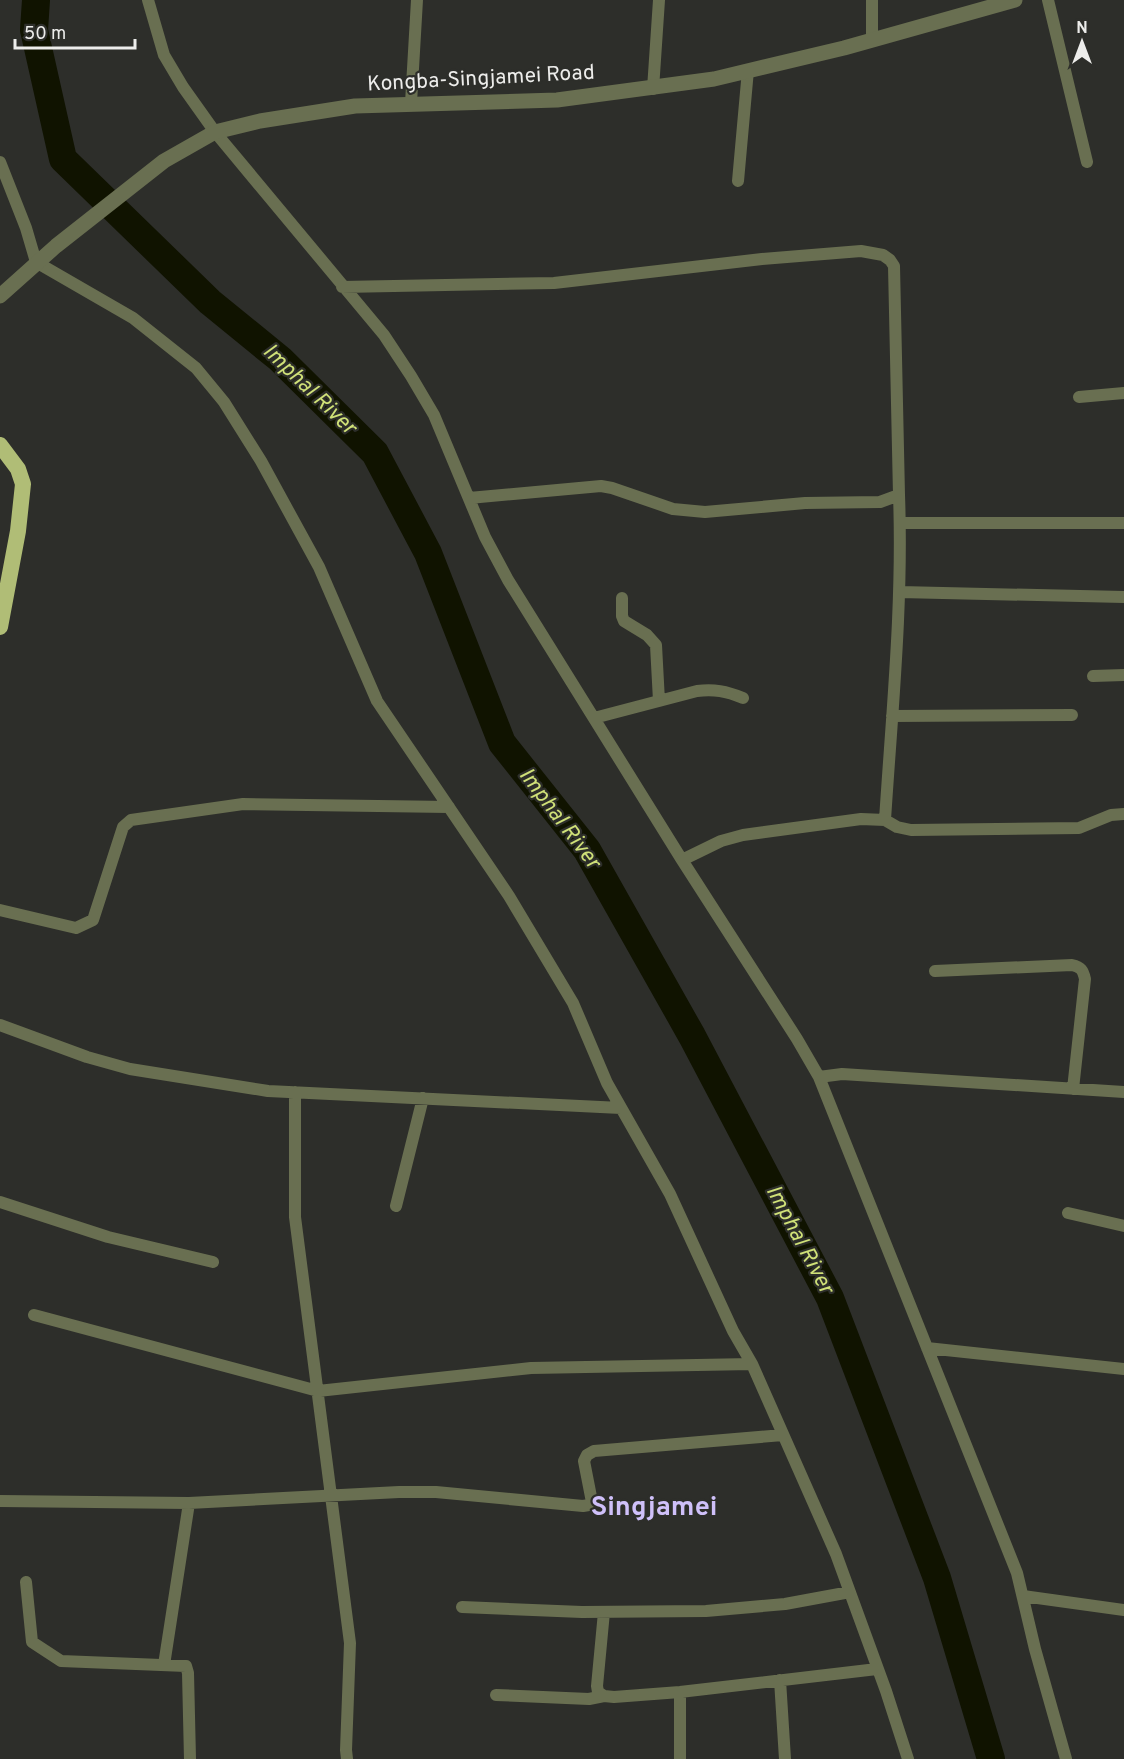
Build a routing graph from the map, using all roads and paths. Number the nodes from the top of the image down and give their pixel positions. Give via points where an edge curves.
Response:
1 (148, 0) edge
2 (417, 0) edge
3 (659, 0) edge
4 (872, 0) edge
5 (1015, 0) edge
6 (1048, 0) edge
7 (872, 40) junction
8 (748, 70) junction
9 (653, 89) junction
10 (411, 103) junction
11 (215, 132) junction
12 (0, 162) edge
13 (1087, 162) dead end
14 (738, 181) dead end
15 (36, 262) junction
16 (342, 287) junction
17 (0, 296) edge
18 (1124, 393) edge
19 (1079, 397) dead end
20 (0, 445) edge
21 (899, 495) junction
22 (469, 498) junction
23 (900, 523) junction
24 (1124, 523) edge
25 (900, 592) junction
26 (622, 597) dead end
27 (1124, 597) edge
28 (0, 627) edge
29 (1124, 675) edge
30 (1093, 676) dead end
31 (743, 698) dead end
32 (659, 701) junction
33 (1072, 715) dead end
34 (892, 716) junction
35 (594, 718) junction
36 (450, 807) junction
37 (1124, 814) edge
38 (885, 820) junction
39 (682, 860) junction
40 (0, 910) edge
41 (935, 971) dead end
42 (0, 1025) edge
43 (819, 1077) junction
44 (1072, 1089) junction
45 (295, 1092) junction
46 (1124, 1092) edge
47 (423, 1098) junction
48 (621, 1108) junction
49 (0, 1202) edge
50 (396, 1206) dead end
51 (1068, 1213) dead end
52 (1124, 1226) edge
53 (213, 1262) dead end
54 (34, 1315) dead end
55 (927, 1348) junction
56 (752, 1364) junction
57 (1124, 1369) edge
58 (318, 1391) junction
59 (783, 1435) junction
60 (331, 1496) junction
61 (0, 1501) edge
62 (189, 1503) junction
63 (26, 1582) dead end
64 (850, 1592) junction
65 (1023, 1596) junction
66 (462, 1606) dead end
67 (1124, 1610) edge
68 (604, 1612) junction
69 (164, 1665) junction
70 (878, 1669) junction
71 (780, 1680) junction
72 (680, 1692) junction
73 (496, 1695) dead end
74 (604, 1696) junction
75 (189, 1759) edge
76 (347, 1759) edge
77 (680, 1759) edge
78 (784, 1759) edge
79 (908, 1759) edge
80 (1066, 1759) edge

1 - 11 street via 164,55
2 - 10 street
3 - 9 street
4 - 7 street
5 - 7 street, Kongba-Singjamei Road
6 - 13 street
7 - 8 street, Kongba-Singjamei Road
8 - 9 street, Kongba-Singjamei Road
8 - 14 street
9 - 10 street, Kongba-Singjamei Road via 557,100
10 - 11 street, Kongba-Singjamei Road via 355,106
11 - 15 street, Kongba-Singjamei Road via 164,161
11 - 16 street
12 - 15 street
15 - 17 street, Kongba-Singjamei Road
15 - 36 street via 133,318 196,368 224,402 319,567 377,701
16 - 21 street via 554,283 762,259 861,251 883,255 894,266 895,274
16 - 22 street via 384,335 411,376 434,415
18 - 19 street
20 - 28 highway via 18,469 23,484
21 - 22 street via 880,502 805,503 705,512 673,509 601,486
21 - 23 street
22 - 35 street via 508,580
23 - 24 street
23 - 25 street
25 - 27 street
25 - 34 street
26 - 32 street via 624,621 656,645
29 - 30 street
31 - 32 street via 712,689
32 - 35 street
33 - 34 street
34 - 38 street
35 - 39 street
36 - 40 street via 243,804 131,820 123,827 93,920 76,928
36 - 48 street via 573,1003
37 - 38 street via 1079,828 911,830
38 - 39 street via 861,819 743,835
39 - 43 street
41 - 44 street via 1079,967 1085,979
42 - 45 street via 130,1069
43 - 44 street via 842,1074
43 - 55 street
44 - 46 street
45 - 47 street
45 - 58 street via 295,1217
47 - 48 street
47 - 50 street
48 - 56 street via 670,1194
49 - 53 street via 108,1237
51 - 52 street
54 - 58 street
55 - 57 street
55 - 65 street
56 - 58 street via 531,1368
56 - 59 street
58 - 60 street
59 - 60 street via 594,1451 584,1461 592,1496 589,1505 436,1492
59 - 64 street
60 - 62 street
60 - 76 street via 350,1643
61 - 62 street
62 - 69 street
63 - 69 street via 32,1642 56,1659
64 - 68 street via 785,1604 717,1610
64 - 70 street
65 - 67 street
65 - 80 street
66 - 68 street
68 - 74 street via 597,1686
69 - 75 street via 188,1669
70 - 71 street
70 - 79 street
71 - 72 street
71 - 78 street
72 - 74 street
72 - 77 street
73 - 74 street via 589,1699

